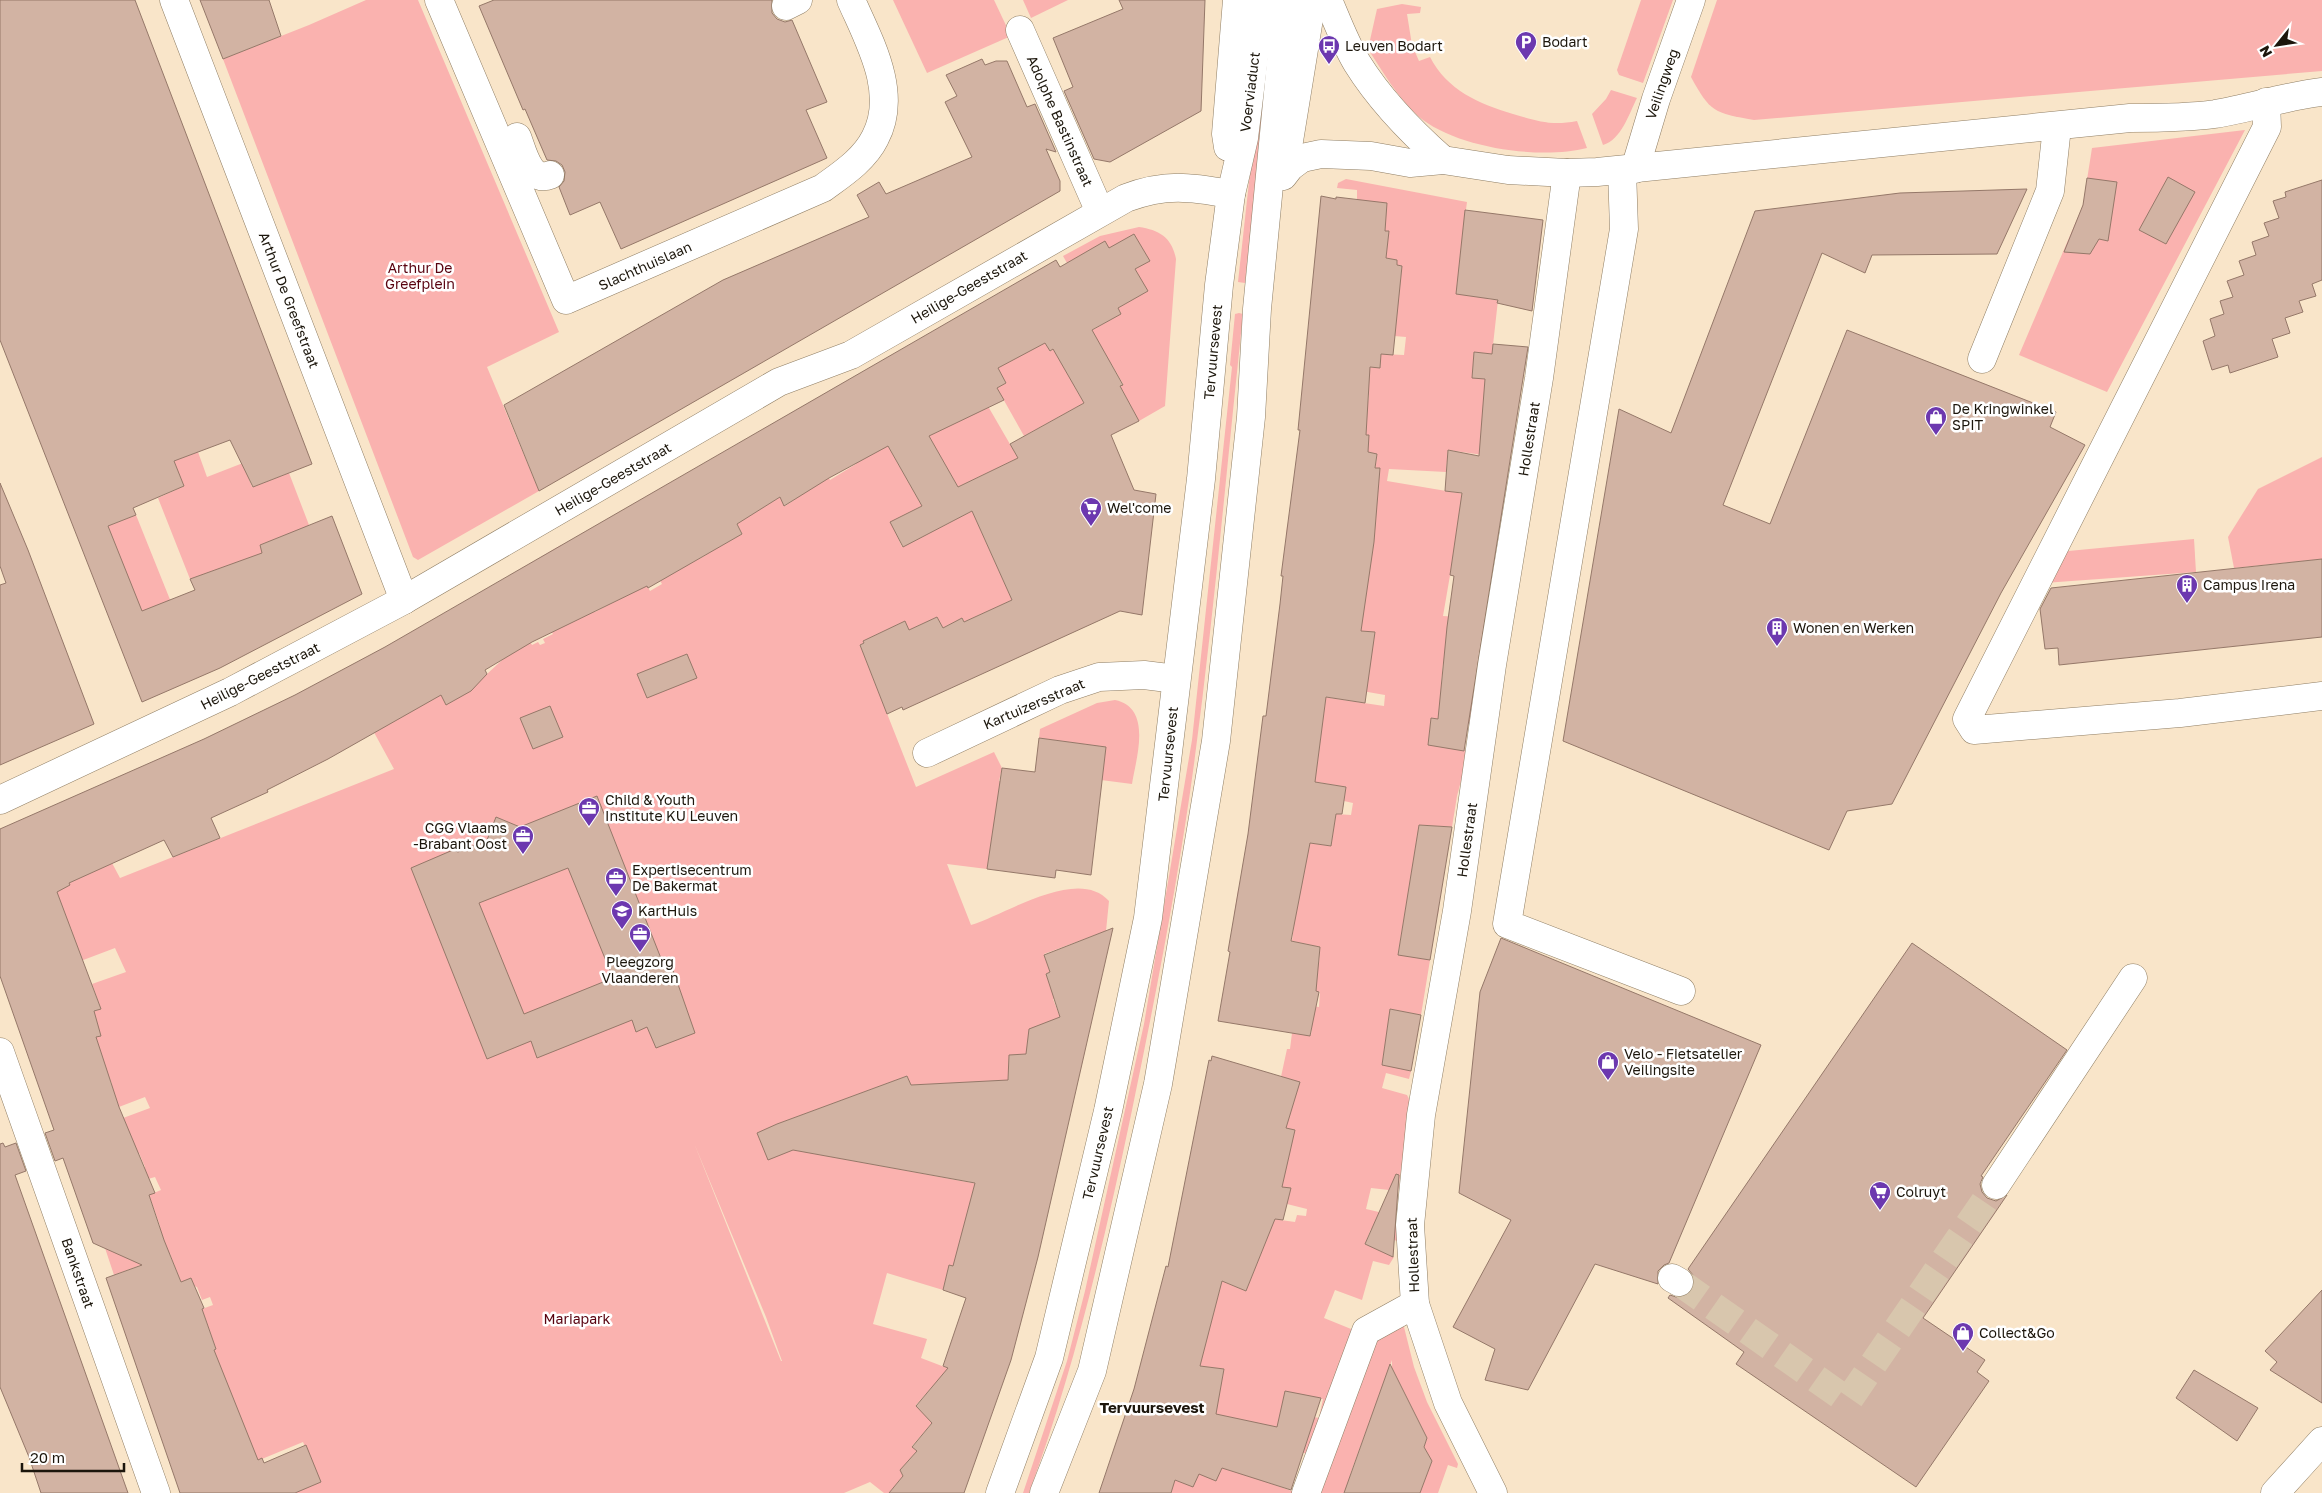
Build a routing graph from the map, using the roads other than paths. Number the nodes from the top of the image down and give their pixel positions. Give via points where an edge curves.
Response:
1 (174, 0) edge
2 (851, 0) edge
3 (1237, 0) edge
4 (1261, 0) edge
5 (1287, 0) edge
6 (1312, 0) edge
7 (1328, 0) edge
8 (1691, 0) edge
9 (441, 7) edge
10 (1020, 30) dead end
11 (2322, 92) edge
12 (2266, 102) junction
13 (2057, 127) junction
14 (1443, 160) junction
15 (1629, 169) junction
16 (1567, 173) junction
17 (550, 175) dead end
18 (1283, 176) junction
19 (1233, 189) junction
20 (1100, 212) junction
21 (1256, 308) junction
22 (1982, 359) dead end
23 (404, 600) junction
24 (1176, 679) junction
25 (2322, 696) edge
26 (927, 753) dead end
27 (0, 800) edge
28 (2133, 978) dead end
29 (1681, 991) dead end
30 (0, 1052) edge
31 (1996, 1185) tunnel mouth
32 (1415, 1304) junction
33 (2322, 1441) edge
34 (156, 1493) edge
35 (1000, 1493) edge
36 (1044, 1493) edge
37 (1306, 1493) edge
38 (1493, 1493) edge
39 (2274, 1493) edge

1 - 23 street, Arthur De Greefstraat
2 - 9 street, Slachthuislaan via 871,44 882,79 883,112 875,138 854,165 823,188 566,300
3 - 19 street, Tervuursevest via 1226,134
4 - 19 street, Voerviaduct via 1244,138
5 - 21 street, Voerviaduct
6 - 18 street
7 - 14 street via 1345,40 1366,76 1411,131
8 - 15 street, Veilingweg
9 - 17 street via 468,22 531,170 537,176
10 - 20 street, Adolphe Bastinstraat
11 - 12 street
12 - 13 street via 2217,114 2130,118
12 - 25 street via 2266,127 1967,719 1974,730 2180,713
13 - 15 street
13 - 22 street via 2050,190
14 - 16 street via 1508,170
14 - 18 street via 1410,163 1371,156 1321,154 1302,158
15 - 16 street
15 - 29 street, Veilingweg via 1624,229 1507,924
16 - 32 street, Hollestraat via 1539,378 1421,1114 1410,1225
18 - 21 street via 1274,282
19 - 20 street, Heilige-Geeststraat via 1189,187 1149,190
19 - 24 street, Tervuursevest via 1219,285 1201,479
20 - 23 street, Heilige-Geeststraat via 851,355 779,382
21 - 36 street via 1251,417 1216,741 1158,1084 1092,1371
23 - 27 street, Heilige-Geeststraat via 230,692
24 - 26 street, Kartuizersstraat via 1144,675 1100,677 1060,690
24 - 35 street, Tervuursevest via 1148,918 1108,1111 1049,1358
28 - 31 street
30 - 34 street, Bankstraat
32 - 37 street via 1366,1331
32 - 38 street, Hollestraat via 1448,1403
33 - 39 street

